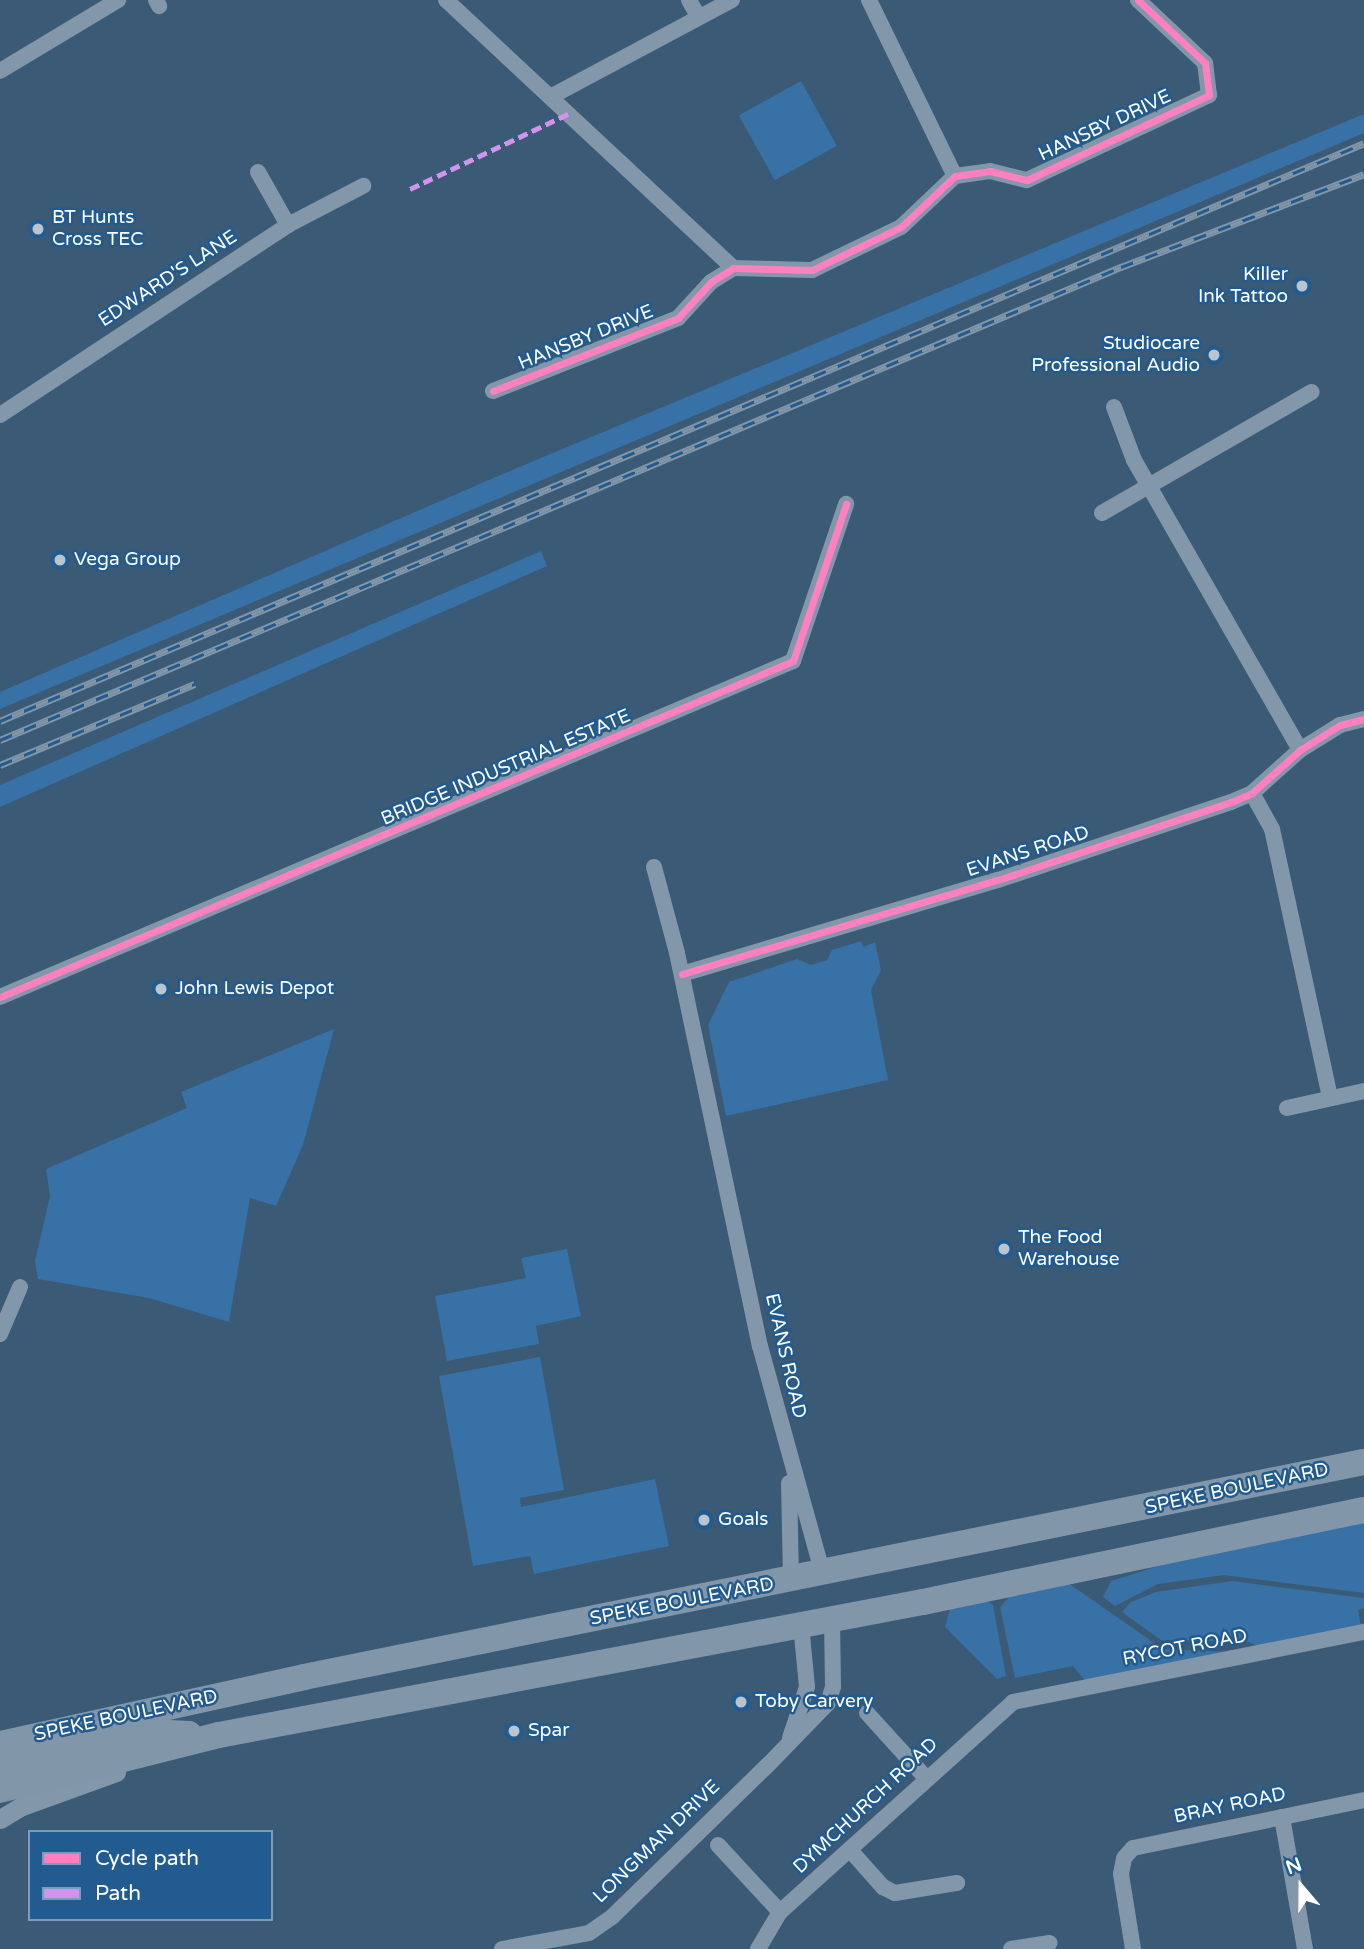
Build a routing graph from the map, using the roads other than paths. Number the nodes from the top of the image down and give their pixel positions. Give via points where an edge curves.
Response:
1 (118, 0) edge
2 (446, 0) edge
3 (689, 0) edge
4 (732, 0) edge
5 (869, 0) edge
6 (1138, 0) edge
7 (698, 16) junction
8 (0, 71) edge
9 (552, 96) junction
10 (258, 172) dead end
11 (955, 176) junction
12 (363, 186) dead end
13 (288, 225) junction
14 (733, 268) junction
15 (493, 391) dead end
16 (1312, 392) dead end
17 (1114, 407) dead end
18 (0, 415) edge
19 (1150, 485) junction
20 (846, 505) dead end
21 (1102, 513) dead end
22 (1364, 719) edge
23 (1300, 750) junction
24 (1252, 793) junction
25 (654, 867) dead end
26 (682, 974) junction
27 (0, 997) edge
28 (1364, 1091) edge
29 (1330, 1098) junction
30 (1287, 1108) dead end
31 (20, 1287) dead end
32 (0, 1334) edge
33 (788, 1459) junction
34 (1364, 1462) edge
35 (1364, 1510) edge
36 (822, 1574) junction
37 (791, 1580) junction
38 (832, 1619) junction
39 (801, 1625) junction
40 (1364, 1632) edge
41 (1013, 1702) joint
42 (867, 1713) dead end
43 (0, 1728) edge
44 (48, 1732) junction
45 (219, 1735) junction
46 (0, 1744) edge
47 (786, 1746) junction
48 (0, 1769) edge
49 (925, 1777) junction
50 (0, 1790) edge
51 (1364, 1800) edge
52 (1282, 1817) junction
53 (0, 1819) edge
54 (718, 1845) dead end
55 (850, 1850) junction
56 (957, 1883) dead end
57 (780, 1912) junction
58 (1050, 1943) dead end
59 (502, 1949) edge
60 (758, 1949) edge
61 (1011, 1949) edge
62 (1133, 1949) edge
63 (1305, 1949) edge

1 - 8 street
2 - 9 street
3 - 7 street
4 - 7 street
5 - 11 street
6 - 11 street, HANSBY DRIVE via 1205,63 1209,95 1027,180 990,171
7 - 9 street
9 - 14 street via 601,149
10 - 13 street
11 - 14 street via 901,227 812,270
12 - 13 street, EDWARD'S LANE
13 - 18 street, EDWARD'S LANE
14 - 15 street, HANSBY DRIVE via 711,282 678,318
16 - 19 street
17 - 19 street via 1134,460
19 - 21 street
19 - 23 street
20 - 27 street, BRIDGE INDUSTRIAL ESTATE via 793,661
22 - 23 street, EVANS ROAD via 1339,725
23 - 24 street, EVANS ROAD
24 - 26 street, EVANS ROAD via 998,880
24 - 29 street via 1272,829
25 - 26 street, EVANS ROAD
26 - 33 street, EVANS ROAD
28 - 29 street
29 - 30 street
31 - 32 street
33 - 36 street, EVANS ROAD
33 - 37 street, EVANS ROAD
34 - 36 highway, SPEKE BOULEVARD
35 - 38 highway, SPEKE BOULEVARD
36 - 37 highway, SPEKE BOULEVARD
36 - 38 highway
37 - 39 highway
37 - 44 highway, SPEKE BOULEVARD
38 - 39 highway, SPEKE BOULEVARD
38 - 47 street, LONGMAN DRIVE via 833,1687 828,1703
39 - 45 highway, SPEKE BOULEVARD
39 - 47 street, LONGMAN DRIVE via 807,1687
40 - 41 street, RYCOT ROAD
41 - 49 street, DYMCHURCH ROAD
42 - 49 street
43 - 44 highway
44 - 46 highway, SPEKE BOULEVARD
45 - 48 highway via 150,1732
45 - 50 highway, SPEKE BOULEVARD
45 - 53 street via 22,1806
47 - 59 street, LONGMAN DRIVE via 612,1917 589,1933
49 - 55 street, DYMCHURCH ROAD
51 - 52 street, BRAY ROAD
52 - 62 street, BRAY ROAD via 1133,1848 1124,1857 1121,1874
52 - 63 street
54 - 57 street
55 - 56 street via 895,1893
55 - 57 street, DYMCHURCH ROAD
57 - 60 street, DYMCHURCH ROAD
58 - 61 street

